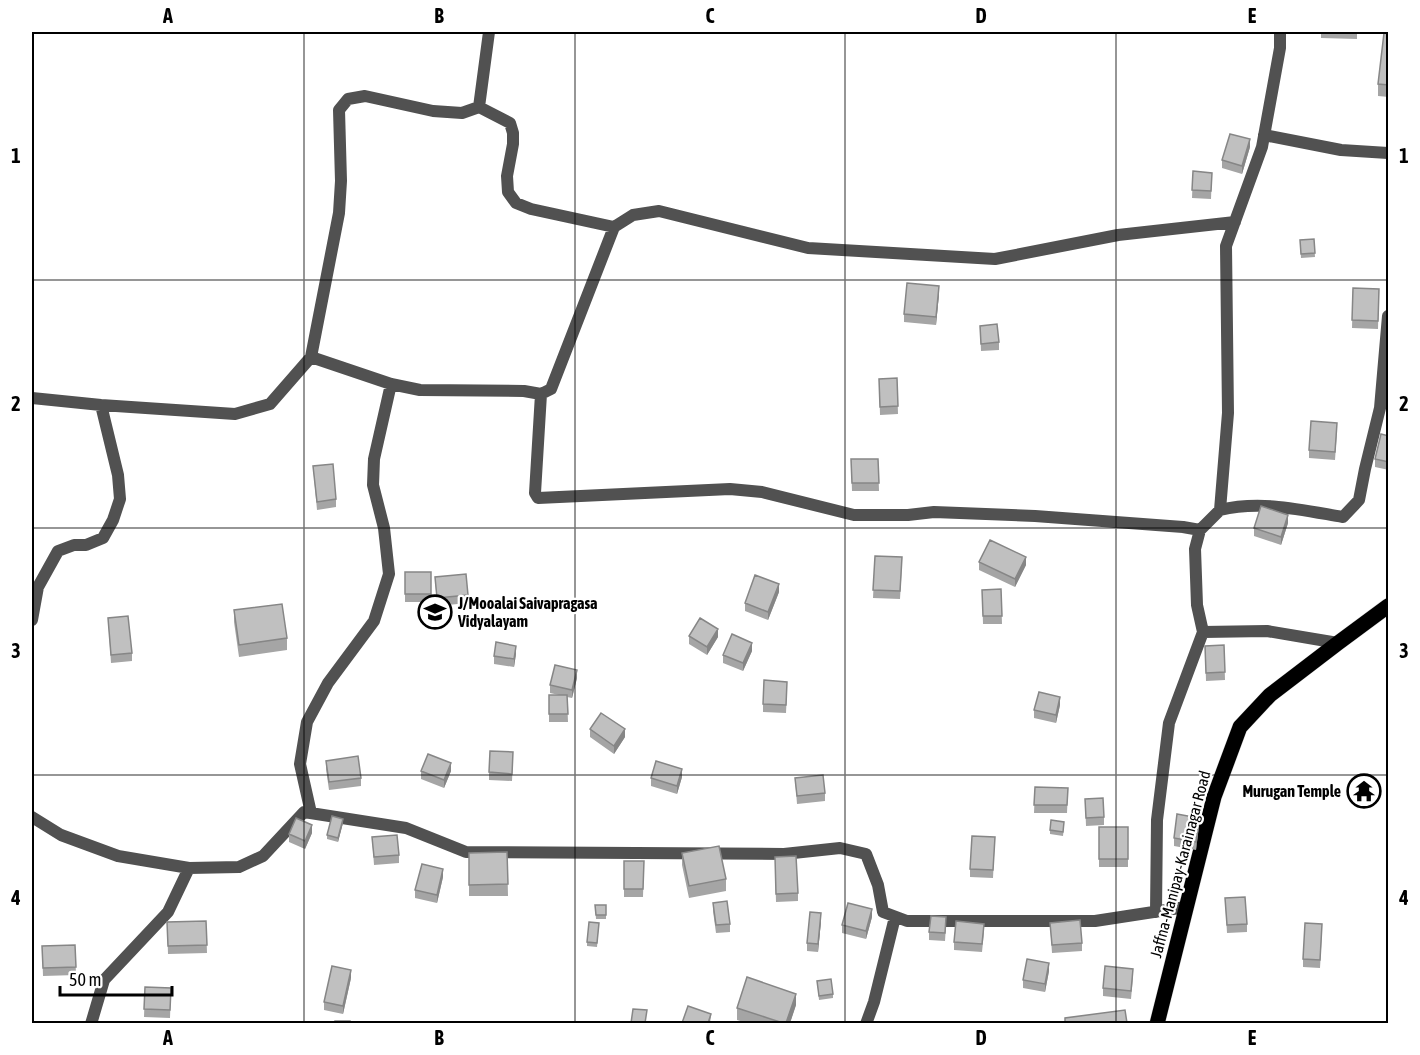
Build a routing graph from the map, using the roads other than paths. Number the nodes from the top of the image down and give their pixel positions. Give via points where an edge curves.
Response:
1 (489, 32) edge
2 (1280, 32) edge
3 (479, 107) junction
4 (1264, 135) junction
5 (1389, 153) edge
6 (1235, 222) junction
7 (614, 228) junction
8 (1389, 316) edge
9 (311, 357) junction
10 (391, 384) junction
11 (541, 394) junction
12 (32, 398) edge
13 (101, 405) junction
14 (1220, 510) junction
15 (1200, 530) junction
16 (1389, 606) edge
17 (32, 620) edge
18 (1203, 632) junction
19 (1338, 643) junction
20 (311, 813) junction
21 (32, 818) edge
22 (189, 868) junction
23 (1186, 907) junction
24 (1156, 912) junction
25 (895, 916) junction
26 (91, 1023) edge
27 (866, 1023) edge
28 (1157, 1023) edge

1 - 3 street
2 - 4 street
3 - 7 street via 510,123 513,144 508,192 516,203
3 - 9 street via 462,113 434,111 365,96 348,99 339,110 339,213
4 - 5 street via 1341,150
4 - 6 street
6 - 7 street via 1118,235 995,259 808,248 659,211 633,215
6 - 14 street via 1226,246 1228,413
7 - 11 street via 551,389
8 - 14 street via 1380,408 1359,500 1343,517 1267,506
9 - 10 street
9 - 13 street via 270,405 235,414
10 - 11 street via 420,390
10 - 20 street via 374,459 373,484 384,528 389,574 374,621 328,683 307,722 300,764
11 - 15 street via 535,494 538,498 730,489 762,492 854,515 933,512
12 - 13 street
13 - 17 street via 120,499 103,538 58,551 38,587
14 - 15 street
15 - 18 street via 1195,561
16 - 19 main road, Jaffna-Manipay-Karainagar Road
18 - 19 street via 1267,631
18 - 24 street via 1169,723 1157,820
19 - 23 main road, Jaffna-Manipay-Karainagar Road via 1270,695 1240,727 1214,797
20 - 22 street via 304,812 263,856 239,867
20 - 25 street via 406,828 466,852 784,854 840,848 866,854 883,912
21 - 22 street via 61,835 118,856
22 - 26 street via 168,912 104,980
23 - 24 street
23 - 28 main road, Jaffna-Manipay-Karainagar Road
24 - 25 street via 1095,921 907,921
25 - 27 street

